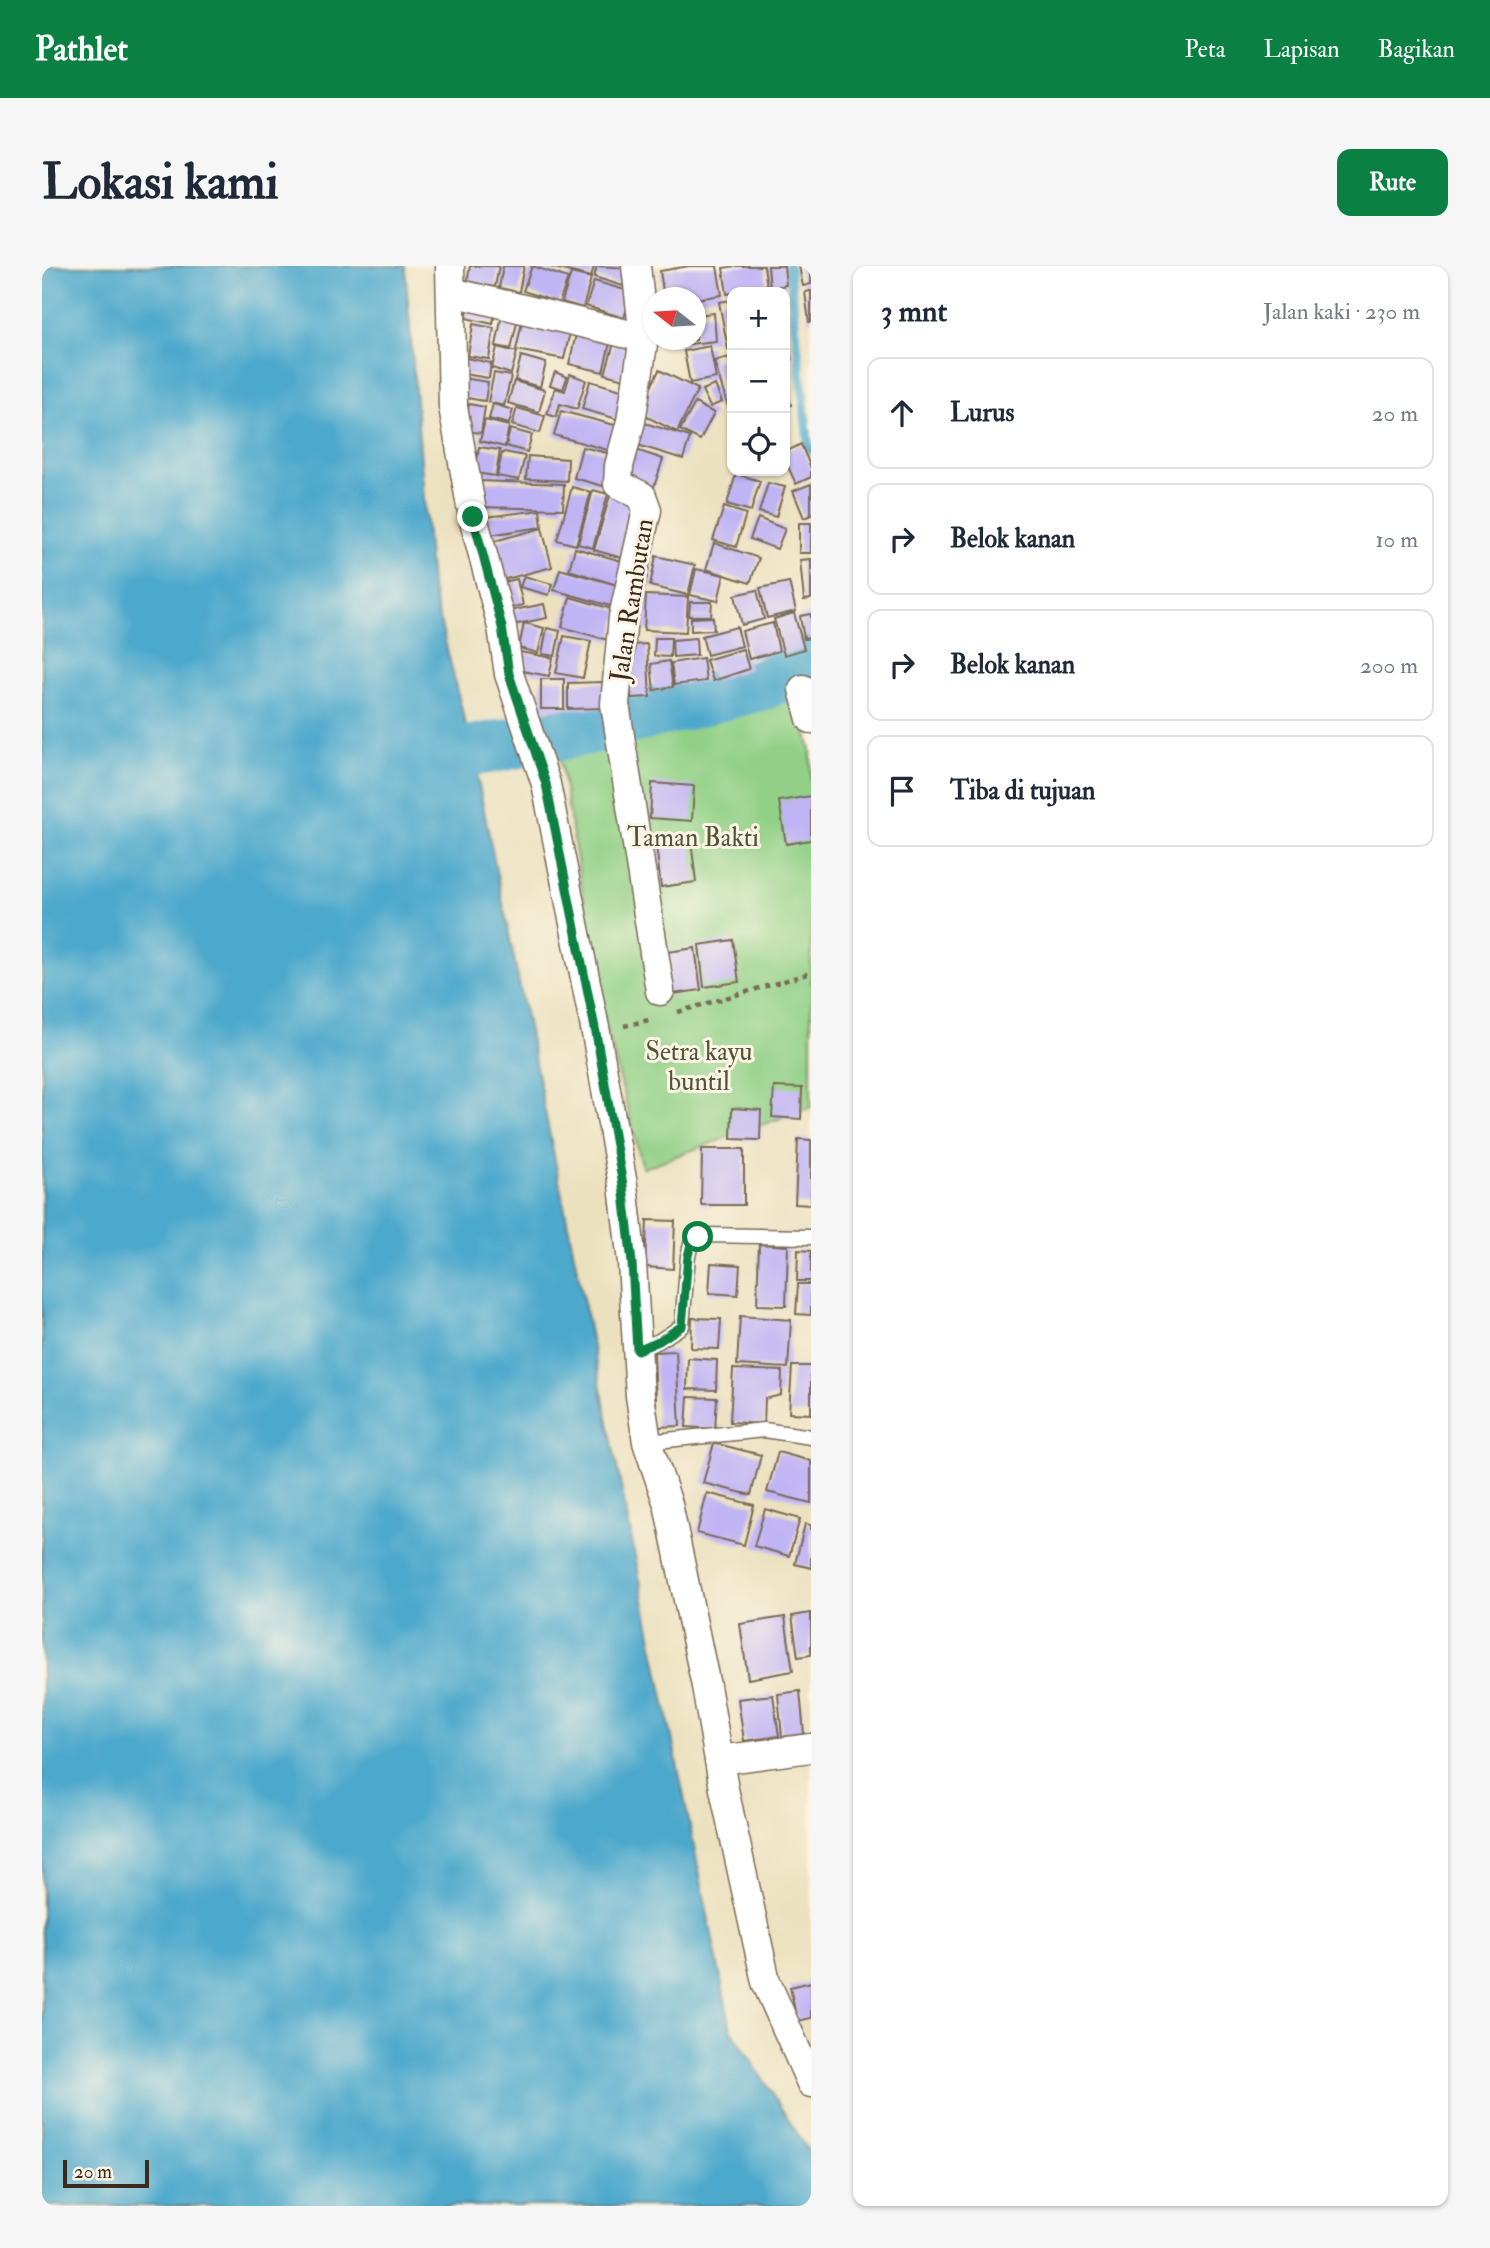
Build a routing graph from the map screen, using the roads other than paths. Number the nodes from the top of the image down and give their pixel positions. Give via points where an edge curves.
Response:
1 (636, 266) edge
2 (451, 279) edge
3 (643, 329) edge
4 (643, 338) edge
5 (643, 344) edge
6 (803, 689) dead end
7 (811, 719) edge
8 (663, 1007) road end
9 (811, 1237) edge
10 (637, 1350) junction
11 (811, 1437) edge
12 (647, 1442) junction
13 (811, 1748) edge
14 (721, 1772) junction
15 (811, 2083) edge

1 - 3 street, Jalan Rambutan
2 - 4 street
2 - 10 street via 453,407 509,674 546,784 596,1033 623,1185
5 - 8 street, Jalan Rambutan via 618,484 642,496 647,510 623,617 615,704
6 - 7 street
9 - 10 lane via 704,1235 692,1240 682,1326
10 - 12 street
11 - 12 lane via 764,1430
12 - 14 street via 668,1504
13 - 14 street
14 - 15 street via 766,1982

